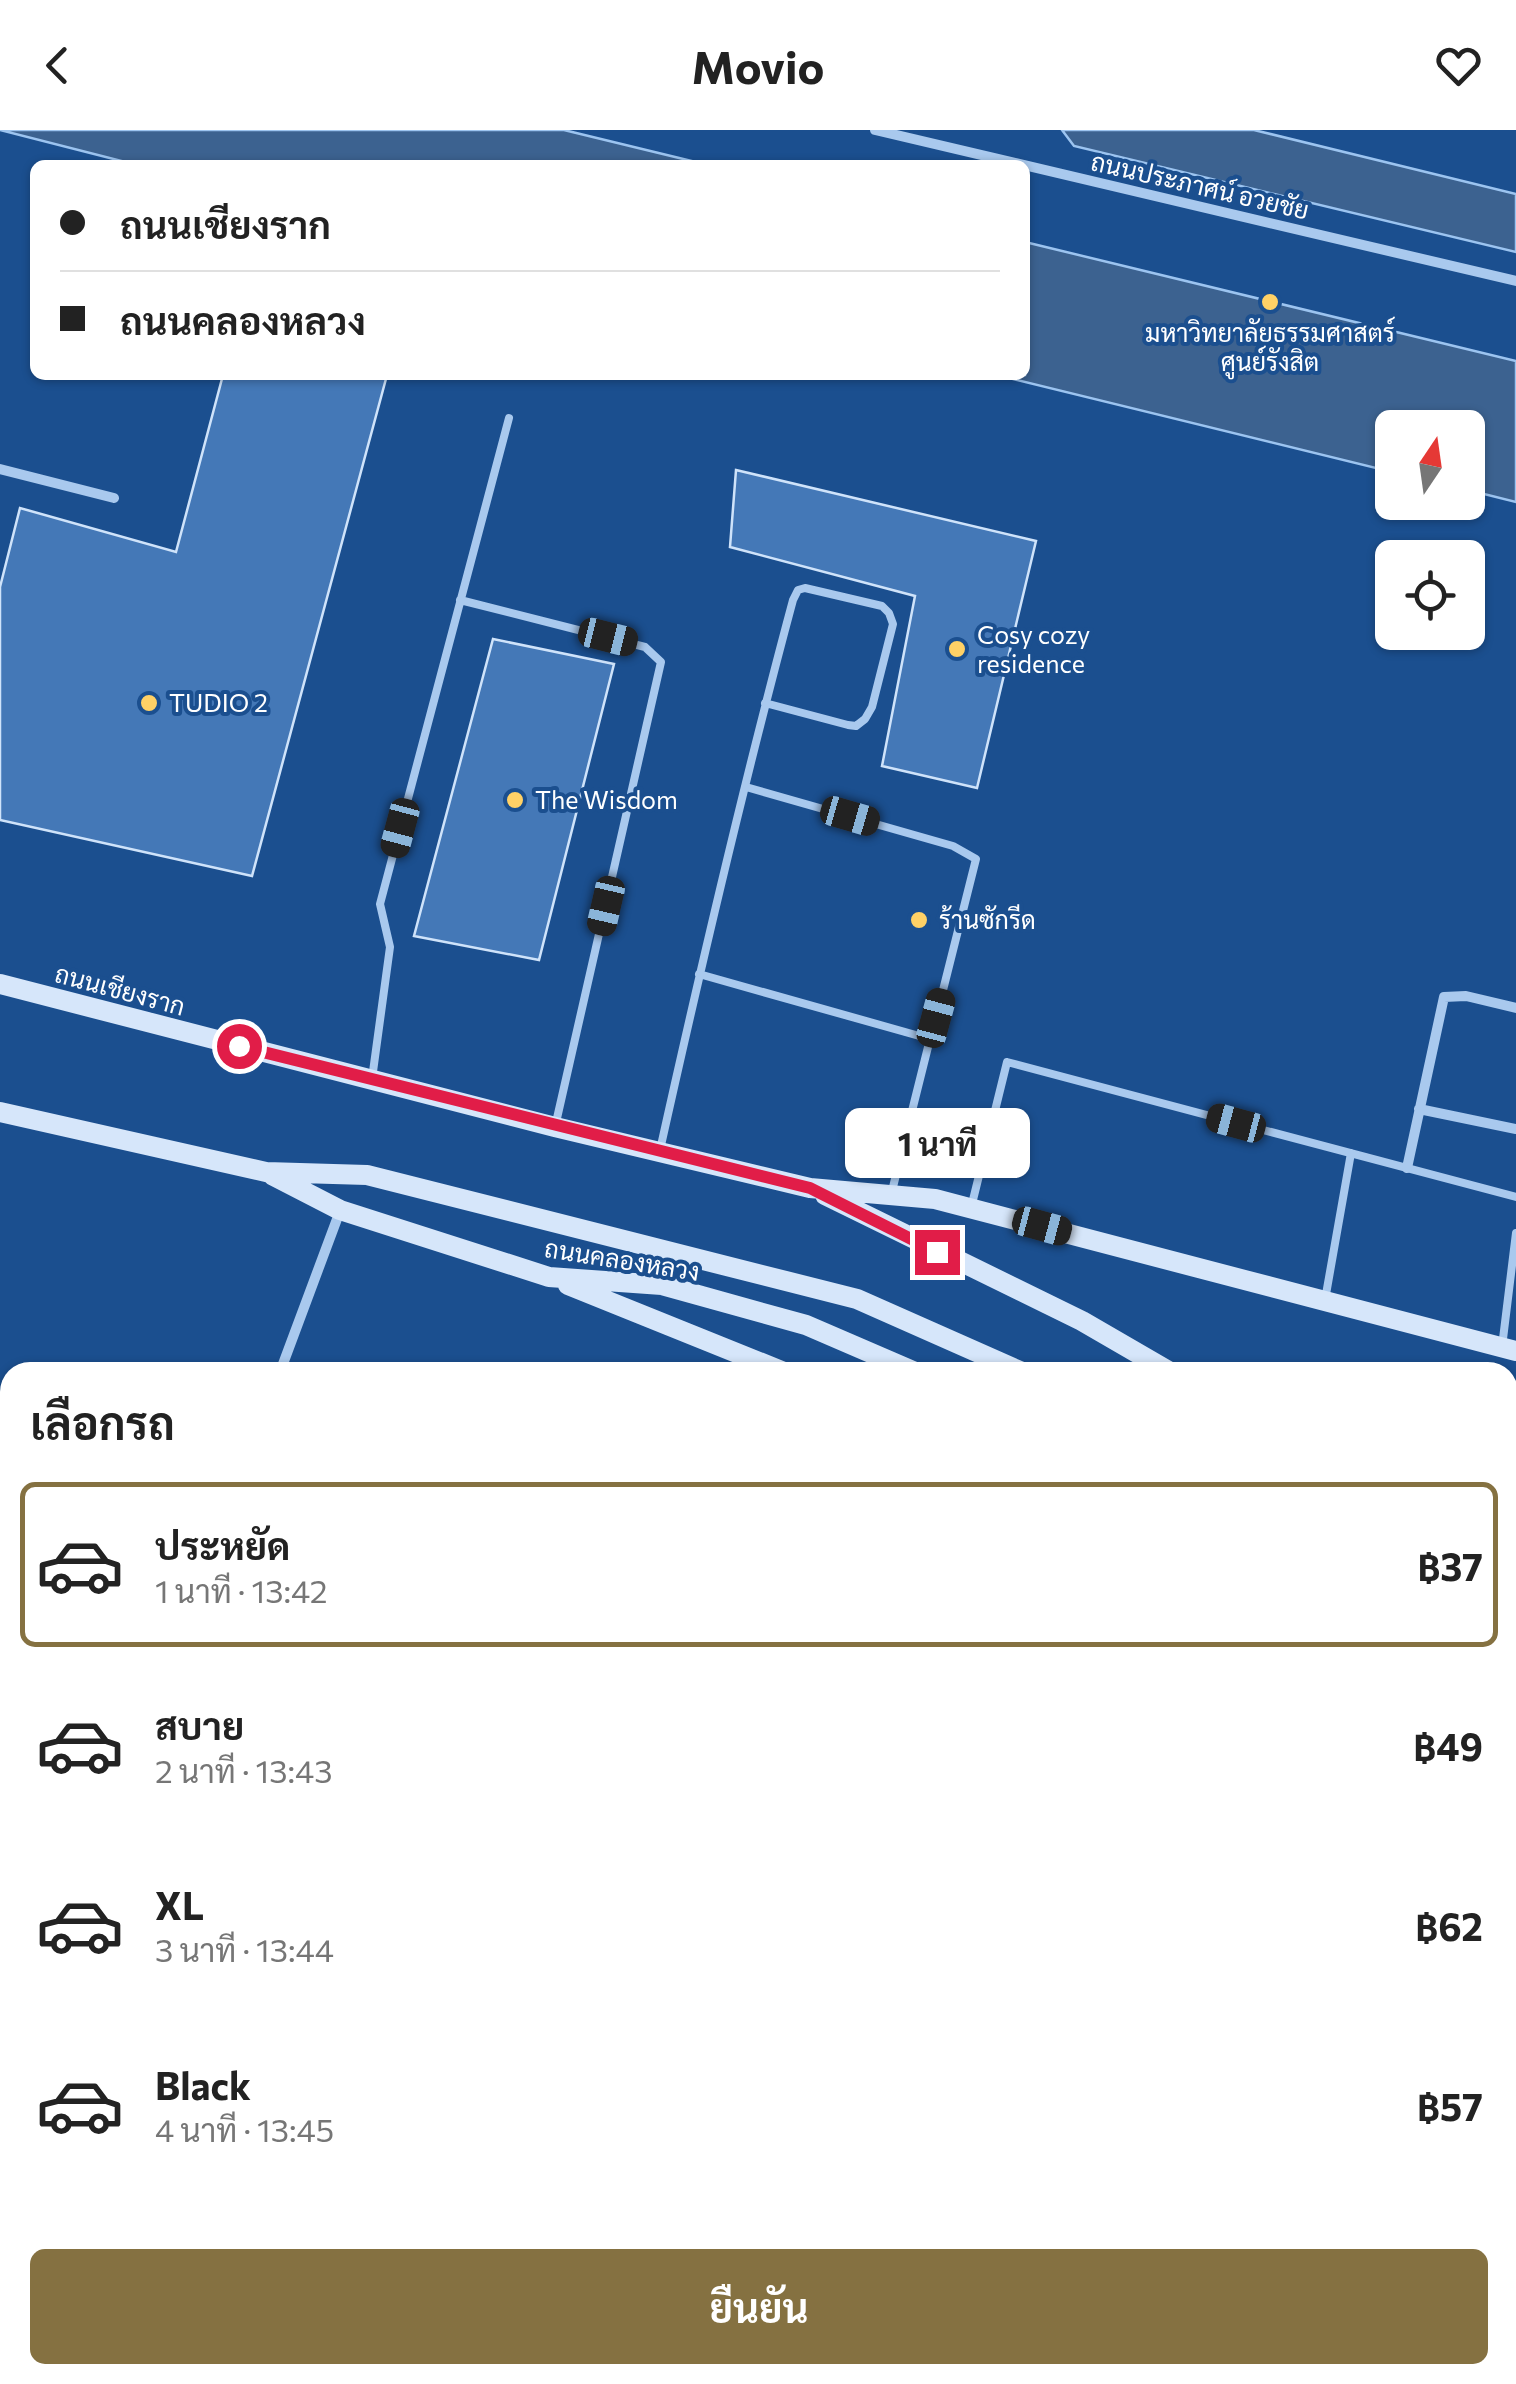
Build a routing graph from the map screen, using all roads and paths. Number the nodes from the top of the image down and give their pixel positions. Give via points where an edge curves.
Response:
1 (875, 130) edge
2 (1002, 160) edge
3 (1030, 167) edge
4 (1516, 281) edge
5 (509, 418) dead end
6 (0, 469) edge
7 (114, 498) dead end
8 (460, 600) junction
9 (765, 703) junction
10 (746, 787) junction
11 (699, 974) junction
12 (0, 984) edge
13 (1516, 1008) edge
14 (936, 1018) dead end
15 (372, 1079) junction
16 (1419, 1109) junction
17 (0, 1112) edge
18 (555, 1127) junction
19 (1516, 1129) edge
20 (659, 1151) junction
21 (1351, 1153) junction
22 (1407, 1168) junction
23 (266, 1172) junction
24 (810, 1188) junction
25 (892, 1195) junction
26 (1516, 1197) edge
27 (970, 1208) junction
28 (340, 1210) junction
29 (1516, 1232) edge
30 (549, 1277) junction
31 (1326, 1300) junction
32 (1509, 1349) edge
33 (284, 1362) edge
34 (759, 1362) edge
35 (893, 1362) edge
36 (1000, 1362) edge
37 (1153, 1362) edge

1 - 2 street, ถนนประภาศน์ อวยชัย
3 - 4 street, ถนนประภาศน์ อวยชัย
5 - 8 lane
6 - 7 street
8 - 15 lane via 380,904 390,947
8 - 18 lane via 645,647 661,662
9 - 9 lane via 848,725 865,720 893,624 889,612 798,590
9 - 10 lane
10 - 11 lane
10 - 14 lane via 954,846 976,860
11 - 20 lane
11 - 25 lane via 930,1039
12 - 15 main road, ถนนเชียงราก
13 - 16 street via 1444,997
15 - 18 main road, ถนนเชียงราก
16 - 19 street
16 - 22 street
17 - 23 main road
18 - 20 main road, ถนนเชียงราก
20 - 24 main road, ถนนเชียงราก
21 - 22 lane
21 - 27 lane via 1007,1062
21 - 31 lane
22 - 26 lane
23 - 28 main road, ถนนคลองหลวง
23 - 36 main road via 367,1175 856,1298
24 - 25 main road
24 - 37 main road
25 - 27 main road
27 - 31 main road
28 - 30 main road, ถนนคลองหลวง
28 - 33 street
29 - 32 lane
30 - 34 main road
30 - 35 main road, ถนนคลองหลวง via 662,1286 806,1325
31 - 32 main road

